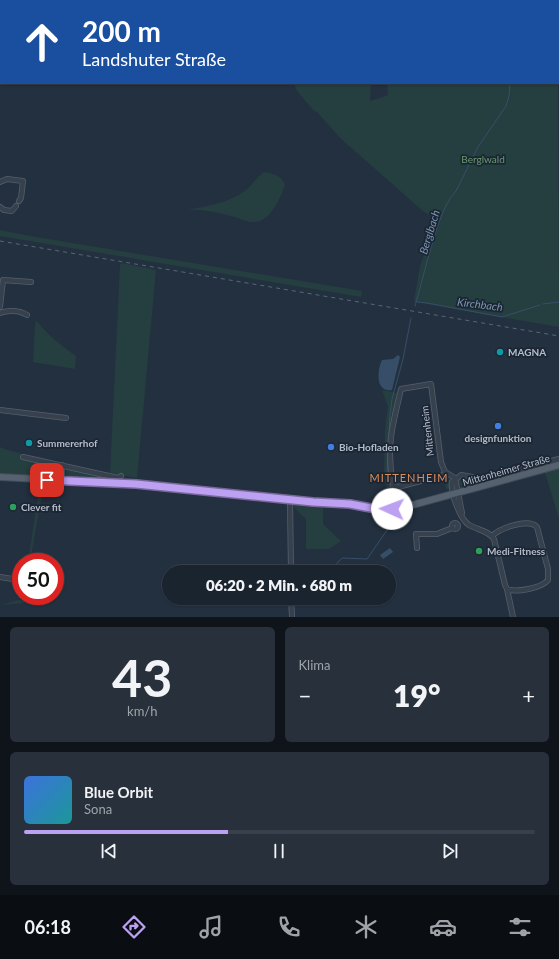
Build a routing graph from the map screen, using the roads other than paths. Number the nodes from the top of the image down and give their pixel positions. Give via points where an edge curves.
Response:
1 (0, 182) edge
2 (0, 207) edge
3 (31, 282) dead end
4 (0, 307) edge
5 (0, 313) edge
6 (27, 315) dead end
7 (424, 382) dead end
8 (431, 384) junction
9 (0, 410) edge
10 (66, 418) dead end
11 (23, 457) dead end
12 (559, 459) edge
13 (62, 465) junction
14 (559, 465) edge
15 (447, 474) junction
16 (122, 476) dead end
17 (0, 477) edge
18 (455, 478) junction
19 (62, 481) junction
20 (456, 494) junction
21 (290, 500) junction
22 (462, 518) junction
23 (492, 536) junction
24 (416, 548) dead end
25 (291, 565) edge
26 (0, 577) edge
27 (12, 579) edge
28 (508, 589) junction
29 (291, 605) edge
30 (292, 617) edge
31 (514, 617) edge

1 - 2 street via 7,179 23,181 21,198 12,211
3 - 4 street via 3,280
4 - 5 street
5 - 6 street via 23,312
7 - 8 street
8 - 15 street, Mittenheim via 441,462
8 - 15 street via 401,389 391,438 391,476 393,485 398,487
9 - 10 street
11 - 13 street
12 - 18 street, Mittenheimer Straße via 483,479 463,475
13 - 16 street via 118,478
13 - 19 street
14 - 20 main road, Mittenheimer Straße
15 - 18 street
17 - 19 main road
18 - 20 street, Mittenheimer Straße
19 - 21 main road via 136,484
20 - 21 main road via 395,509
20 - 22 street
21 - 25 street
22 - 23 street via 468,525
22 - 24 street via 457,523 457,529 452,528 437,534 416,534
23 - 28 street
23 - 28 street via 498,530 526,523 533,523 537,527 548,569 548,580 544,585 518,591
26 - 27 street
28 - 31 street
29 - 30 street

